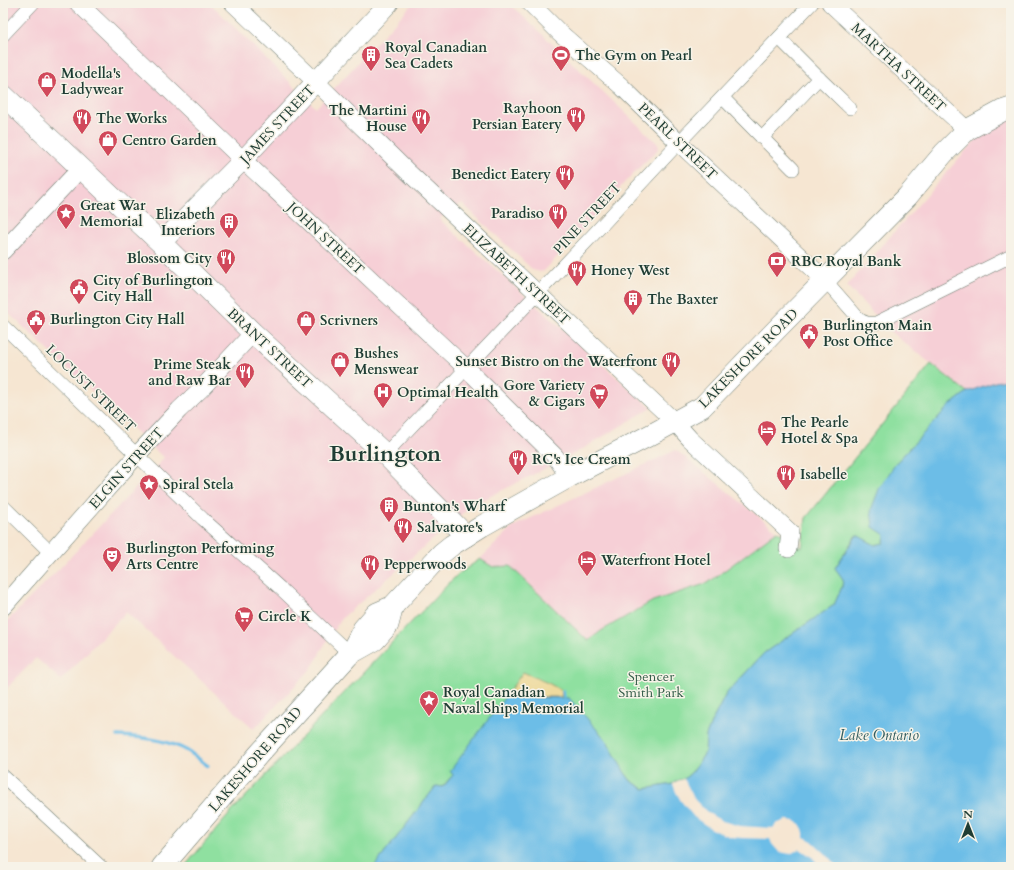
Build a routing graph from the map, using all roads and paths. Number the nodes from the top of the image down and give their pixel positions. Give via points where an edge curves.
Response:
1 (33, 3) edge
2 (78, 3) edge
3 (233, 3) edge
4 (389, 3) edge
5 (530, 3) edge
6 (812, 3) edge
7 (830, 3) edge
8 (3, 35) edge
9 (779, 38) junction
10 (819, 78) junction
11 (316, 82) junction
12 (3, 96) edge
13 (722, 98) junction
14 (850, 108) dead end
15 (1011, 108) edge
16 (967, 130) junction
17 (762, 138) junction
18 (679, 143) junction
19 (243, 160) junction
20 (80, 169) junction
21 (793, 169) dead end
22 (161, 243) junction
23 (3, 250) edge
24 (1011, 256) edge
25 (825, 280) junction
26 (537, 293) junction
27 (3, 326) edge
28 (253, 333) junction
29 (466, 368) junction
30 (675, 422) junction
31 (385, 454) junction
32 (137, 455) junction
33 (569, 477) junction
34 (3, 506) edge
35 (466, 536) junction
36 (788, 549) dead end
37 (50, 552) junction
38 (3, 607) edge
39 (350, 654) junction
40 (3, 776) edge
41 (101, 867) edge
42 (162, 867) edge

1 - 8 street
2 - 19 street, JOHN STREET
3 - 11 street, ELIZABETH STREET
4 - 11 main road, JAMES STREET
5 - 18 street, PEARL STREET
6 - 9 street, PINE STREET
7 - 16 street, MARTHA STREET
9 - 10 street
9 - 13 street, PINE STREET
10 - 14 street
10 - 17 street
11 - 19 main road, JAMES STREET
11 - 26 street, ELIZABETH STREET
12 - 20 main road, BRANT STREET
13 - 17 street
13 - 18 street, PINE STREET
15 - 16 main road, LAKESHORE ROAD
16 - 25 main road, LAKESHORE ROAD via 907,197
17 - 21 street
18 - 25 street, PEARL STREET
18 - 26 street, PINE STREET
19 - 22 main road, JAMES STREET
19 - 29 street, JOHN STREET
20 - 22 main road, BRANT STREET
20 - 23 street
22 - 28 main road, BRANT STREET
24 - 25 street via 871,324 860,320
25 - 30 main road, LAKESHORE ROAD via 702,407
26 - 29 street, PINE STREET
26 - 30 street, ELIZABETH STREET
27 - 32 street, LOCUST STREET
28 - 31 main road, BRANT STREET
28 - 32 street, ELGIN STREET
29 - 31 street, PINE STREET
29 - 33 street, JOHN STREET via 555,456
30 - 33 main road, LAKESHORE ROAD
30 - 36 street, ELIZABETH STREET via 790,532
31 - 35 main road, BRANT STREET
32 - 37 street, ELGIN STREET
32 - 39 street, LOCUST STREET
33 - 35 main road, LAKESHORE ROAD
34 - 37 street
35 - 39 main road, LAKESHORE ROAD via 442,554 393,606 377,613 363,629
37 - 38 street, ELGIN STREET
39 - 42 main road, LAKESHORE ROAD via 258,754
40 - 41 street

